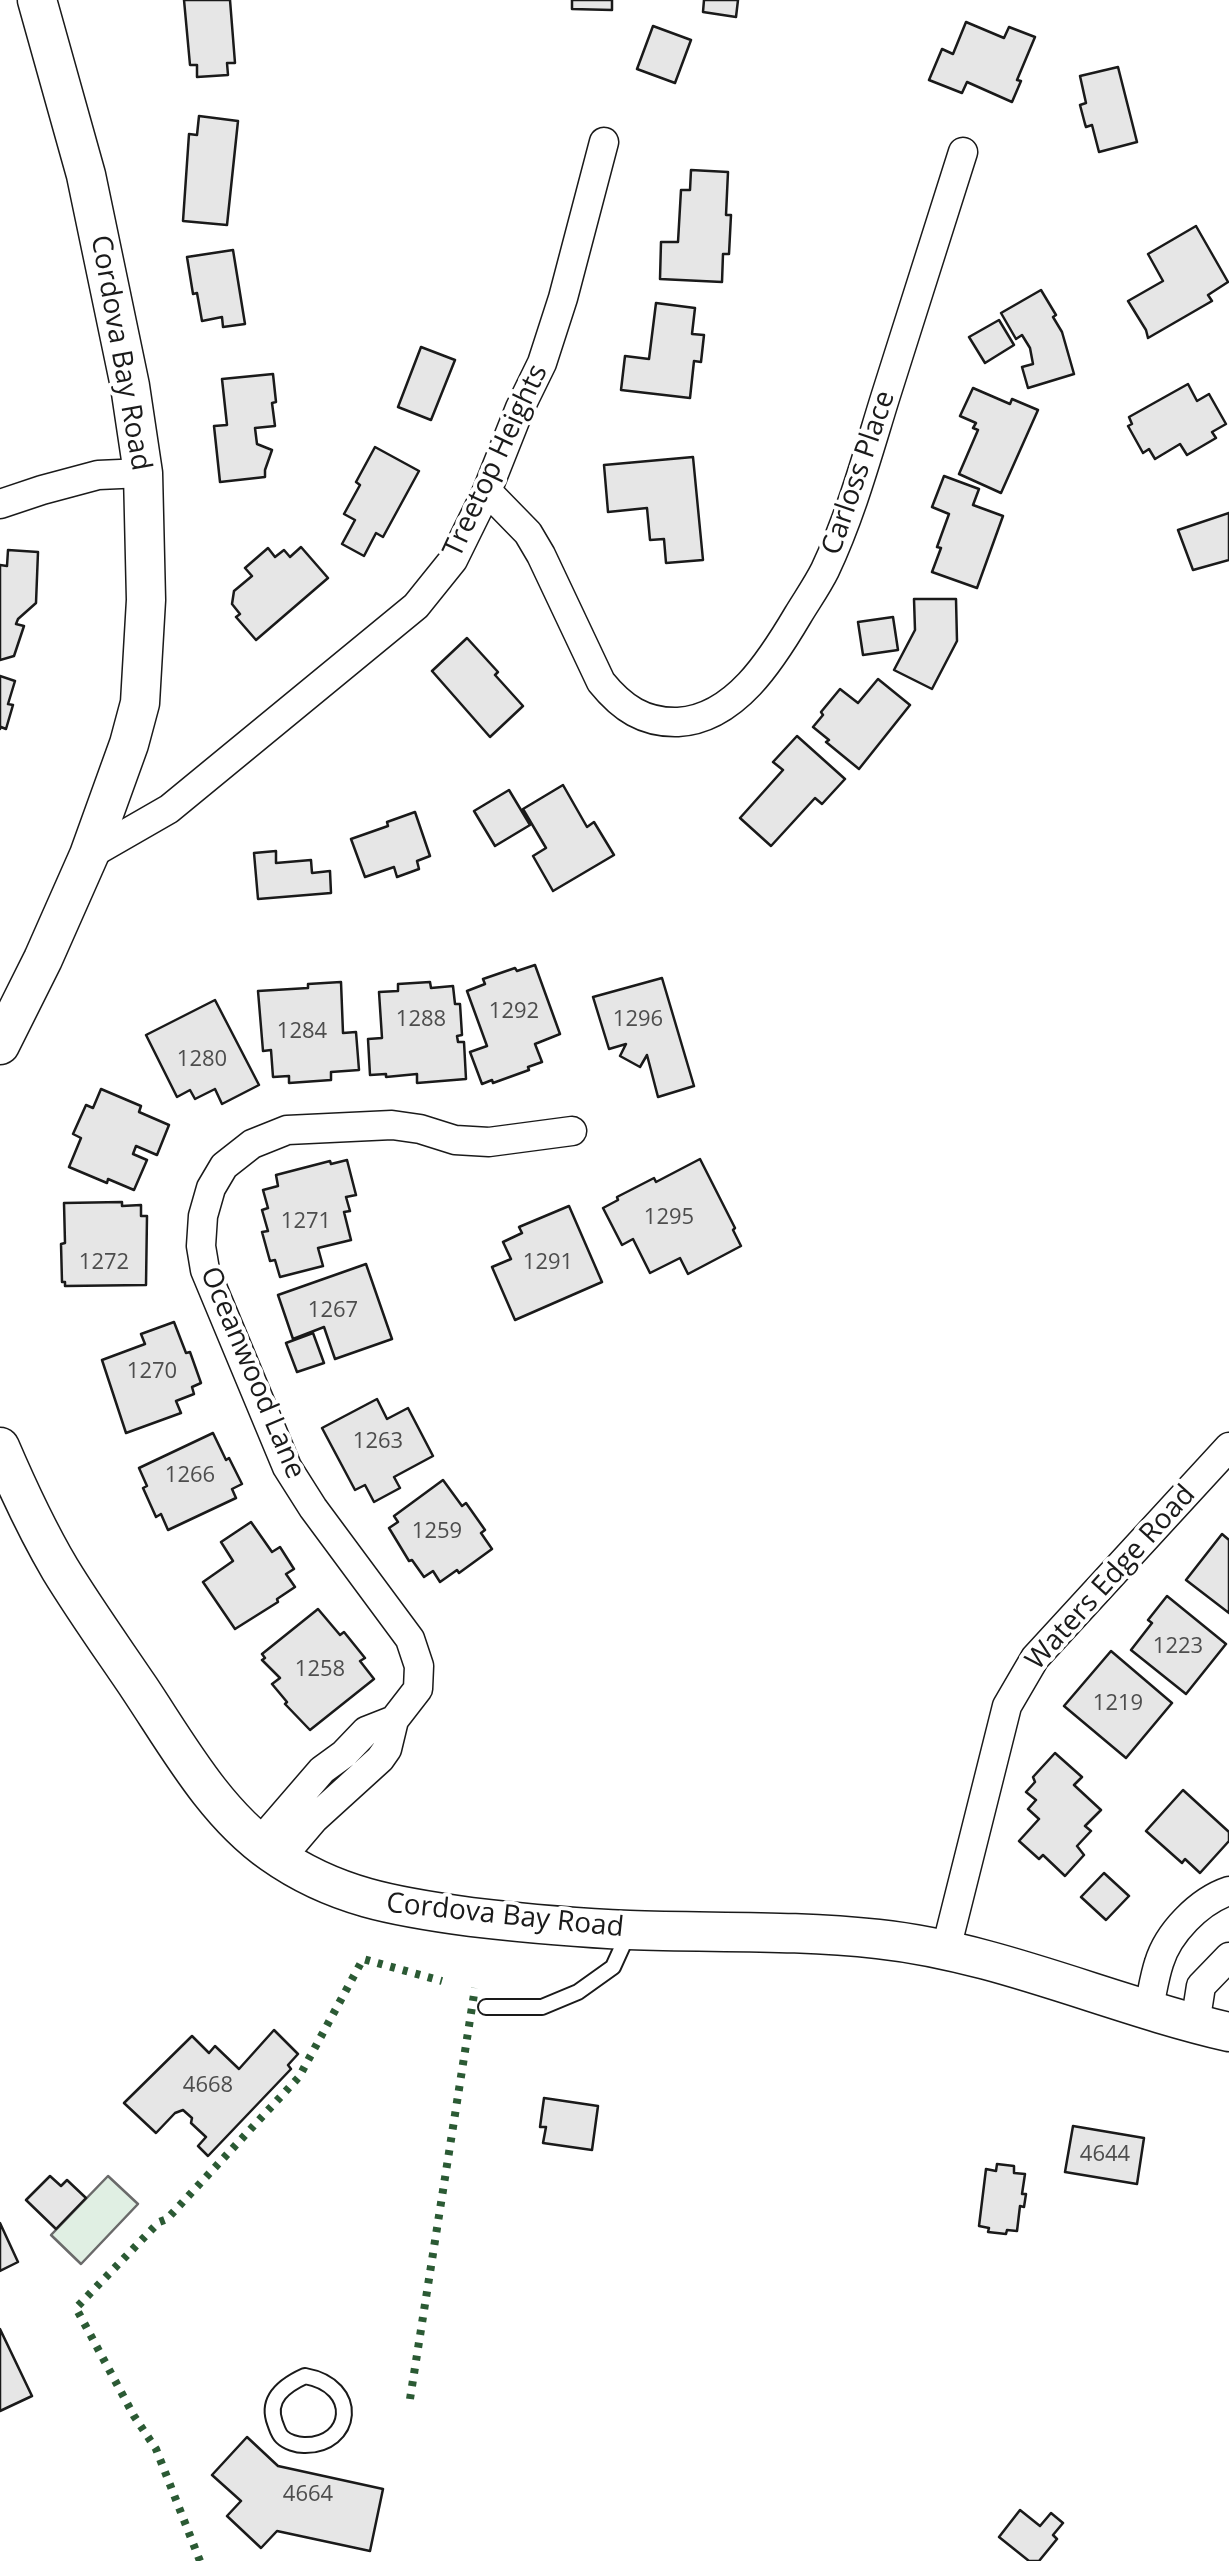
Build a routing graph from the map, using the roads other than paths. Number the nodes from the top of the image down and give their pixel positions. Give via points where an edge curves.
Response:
1 (37, 0) edge
2 (604, 142) dead end
3 (963, 152) dead end
4 (143, 473) junction
5 (488, 491) junction
6 (0, 504) edge
7 (89, 855) junction
8 (0, 1045) edge
9 (572, 1131) dead end
10 (0, 1447) edge
11 (1229, 1447) edge
12 (270, 1850) junction
13 (1229, 1891) edge
14 (630, 1930) junction
15 (946, 1949) junction
16 (1229, 1957) edge
17 (486, 2006) dead end
18 (1148, 2010) junction
19 (1212, 2028) edge
20 (323, 2380) joint

1 - 4 main road, Cordova Bay Road via 90,192
2 - 5 street, Treetop Heights via 553,331
3 - 5 street, Carloss Place via 824,573 777,650 730,701 710,714 666,722 615,700 528,533
4 - 6 street via 98,475
4 - 7 main road, Cordova Bay Road via 140,703
5 - 7 street, Treetop Heights via 453,560 416,606 169,809
7 - 8 main road, Cordova Bay Road
9 - 12 street, Oceanwood Lane via 488,1142 392,1125 287,1130 252,1144 224,1166 211,1188 203,1216 205,1270 287,1467 410,1639 418,1666 418,1690 394,1720 380,1759
10 - 12 main road, Cordova Bay Road via 70,1584 168,1731 216,1800
11 - 15 street, Waters Edge Road via 1035,1658 1016,1690
12 - 14 main road, Cordova Bay Road via 314,1879 408,1909
13 - 18 street via 1195,1911 1173,1937 1159,1960
14 - 15 main road, Cordova Bay Road via 822,1933
14 - 17 lane via 614,1968 578,1992 542,2007
15 - 18 main road, Cordova Bay Road
16 - 19 street via 1202,1986
18 - 19 main road, Cordova Bay Road
20 - 20 lane via 304,2376 274,2401 282,2437 297,2445 332,2439 343,2408 338,2392

